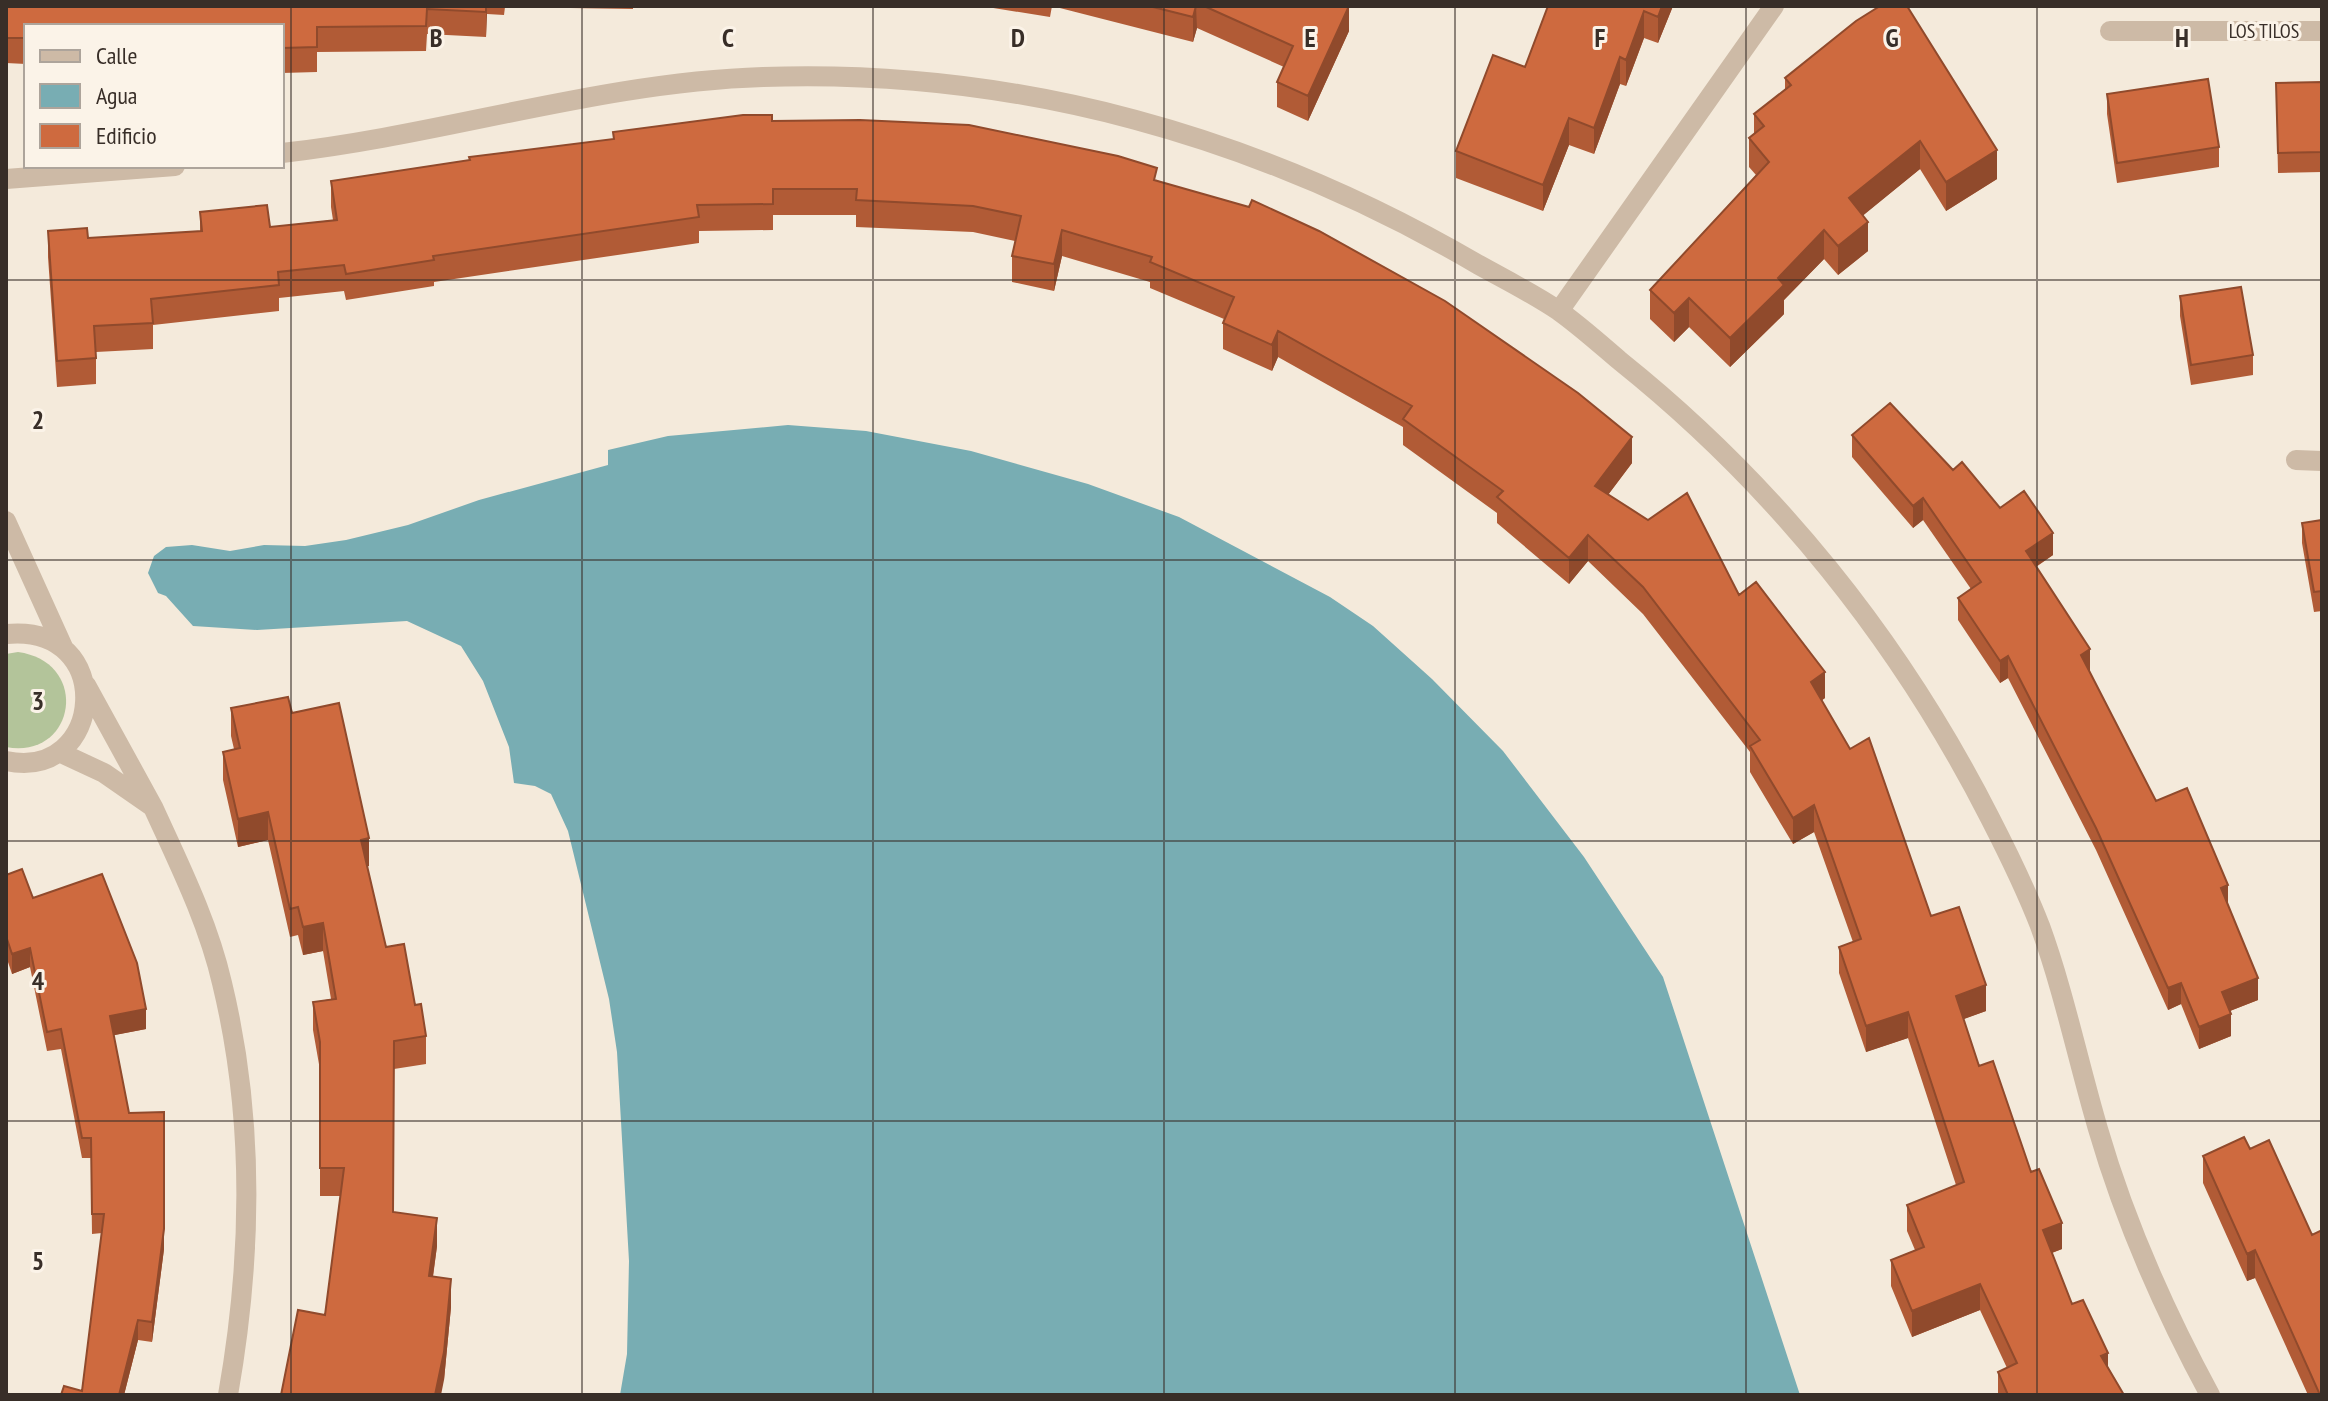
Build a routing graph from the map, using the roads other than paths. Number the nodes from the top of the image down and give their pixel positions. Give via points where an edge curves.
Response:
1 (1774, 6) edge
2 (2110, 31) dead end
3 (2322, 31) edge
4 (284, 153) edge
5 (149, 168) edge
6 (6, 179) edge
7 (1559, 311) junction
8 (2296, 460) dead end
9 (2322, 461) edge
10 (6, 521) edge
11 (6, 634) edge
12 (63, 647) junction
13 (86, 685) junction
14 (59, 752) junction
15 (6, 761) edge
16 (153, 807) junction
17 (228, 1395) edge
18 (2210, 1395) edge

1 - 7 street
2 - 3 street, LOS TILOS
4 - 7 street via 673,84 858,76 959,85 1071,103 1201,137 1316,180 1421,231
5 - 6 street
7 - 18 street via 1737,462 1823,558 1940,727 2038,922 2128,1219 2168,1317
8 - 9 street
10 - 12 street
11 - 12 street via 35,634
12 - 13 street
13 - 14 street via 82,722
13 - 16 street
14 - 15 street via 39,761
14 - 16 street via 104,773
16 - 17 street via 195,899 222,982 240,1084 247,1170 245,1254

